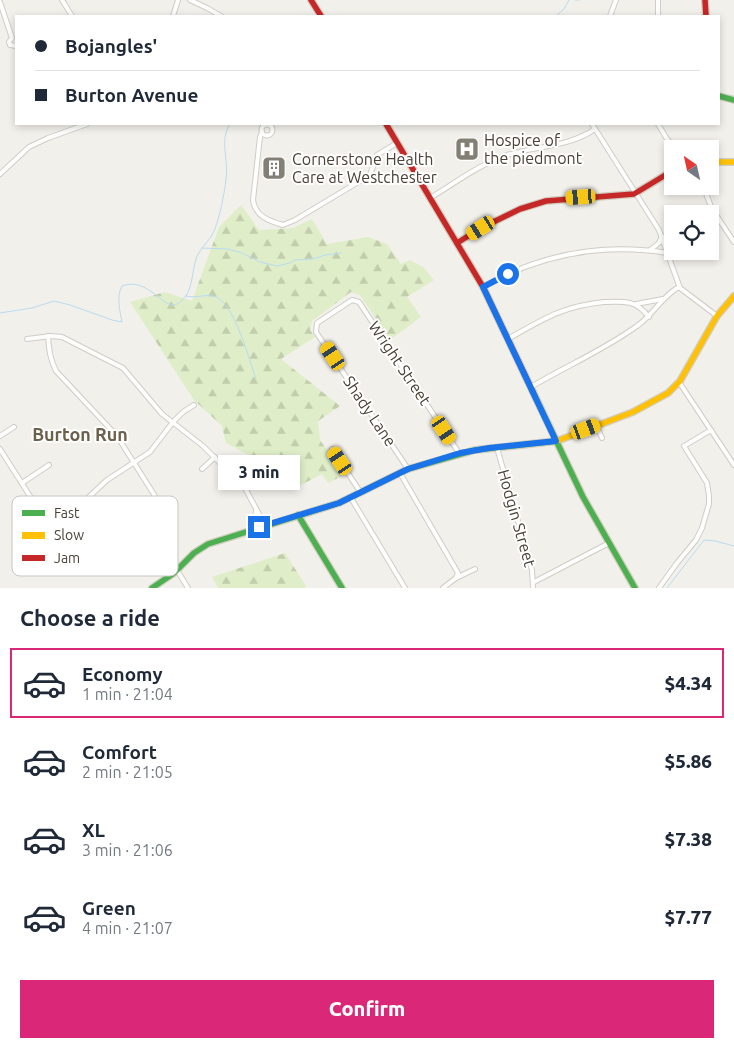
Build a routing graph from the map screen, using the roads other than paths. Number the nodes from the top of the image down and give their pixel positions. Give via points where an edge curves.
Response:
1 (62, 0) edge
2 (178, 0) edge
3 (190, 0) edge
4 (312, 0) edge
5 (616, 0) edge
6 (658, 0) edge
7 (706, 0) edge
8 (0, 2) edge
9 (71, 15) edge
10 (172, 15) edge
11 (219, 15) edge
12 (320, 15) edge
13 (610, 15) edge
14 (658, 15) edge
15 (706, 15) edge
16 (14, 37) edge
17 (15, 46) edge
18 (720, 96) edge
19 (734, 100) edge
20 (84, 125) edge
21 (264, 125) edge
22 (274, 125) edge
23 (389, 125) edge
24 (593, 125) edge
25 (659, 125) edge
26 (595, 129) junction
27 (262, 132) junction
28 (668, 140) edge
29 (397, 142) junction
30 (719, 162) edge
31 (734, 162) edge
32 (0, 174) edge
33 (664, 176) edge
34 (636, 194) junction
35 (707, 195) edge
36 (430, 198) junction
37 (662, 236) junction
38 (664, 242) edge
39 (734, 242) edge
40 (457, 243) junction
41 (650, 250) junction
42 (664, 252) edge
43 (670, 260) edge
44 (679, 286) junction
45 (483, 287) junction
46 (734, 296) edge
47 (664, 300) junction
48 (635, 304) junction
49 (717, 316) junction
50 (649, 317) junction
51 (315, 328) joint
52 (48, 336) junction
53 (27, 339) dead end
54 (508, 339) junction
55 (679, 382) junction
56 (531, 388) junction
57 (194, 405) dead end
58 (173, 422) junction
59 (596, 425) junction
60 (14, 427) dead end
61 (710, 430) junction
62 (0, 436) edge
63 (602, 438) dead end
64 (556, 441) junction
65 (496, 448) junction
66 (0, 449) edge
67 (332, 450) dead end
68 (460, 453) junction
69 (215, 457) junction
70 (134, 463) junction
71 (49, 465) dead end
72 (734, 466) edge
73 (202, 469) dead end
74 (408, 469) junction
75 (400, 473) junction
76 (22, 483) junction
77 (361, 493) junction
78 (30, 496) edge
79 (90, 496) edge
80 (155, 496) dead end
81 (351, 498) junction
82 (298, 515) junction
83 (262, 526) junction
84 (609, 543) junction
85 (178, 569) edge
86 (475, 569) dead end
87 (178, 572) edge
88 (169, 576) edge
89 (456, 578) junction
90 (534, 582) junction
91 (152, 588) edge
92 (188, 588) edge
93 (342, 588) edge
94 (405, 588) edge
95 (443, 588) edge
96 (534, 588) edge
97 (635, 588) edge
98 (659, 588) edge

1 - 9 street
2 - 10 street
3 - 11 street
4 - 12 street
5 - 13 street
6 - 14 street
7 - 15 street
8 - 16 street
16 - 17 street via 10,45
18 - 19 street
20 - 32 street via 29,147
21 - 27 street
22 - 27 street via 270,134
23 - 29 street
24 - 26 street
25 - 28 street
26 - 34 street
26 - 36 street via 569,142 523,150 492,161
27 - 29 street via 253,206 260,216 283,225 370,175 377,155
29 - 36 street
30 - 31 street
33 - 34 street
34 - 37 street
34 - 40 street via 546,201 506,215
35 - 39 street
36 - 40 street
37 - 38 street
37 - 41 street
40 - 45 street
41 - 42 street
41 - 45 street via 601,249 566,254 521,268
43 - 44 street
44 - 47 street
44 - 49 street
45 - 54 street
46 - 49 street
47 - 48 street
47 - 50 street
48 - 50 street
48 - 54 street via 574,306
49 - 55 street
50 - 56 street via 617,340
51 - 68 street, Wright Street via 317,323 348,302 356,300 363,306
51 - 74 street, Shady Lane
52 - 53 street
52 - 58 street via 62,337 123,368 162,414
52 - 70 street via 48,351 56,371 117,436
54 - 56 street
55 - 59 street via 661,398
55 - 61 street
56 - 64 street
57 - 58 street
58 - 69 street
58 - 70 street via 150,452
59 - 63 street
59 - 64 street
60 - 62 street
61 - 72 street
61 - 98 street via 684,446 706,483 709,496 702,528
64 - 65 street
64 - 84 street
65 - 68 street
65 - 90 street, Hodgin Street
66 - 76 street
67 - 77 street
68 - 74 street
69 - 73 street
69 - 83 street via 246,490
70 - 79 street via 107,480
70 - 80 street
71 - 76 street
74 - 75 street
75 - 77 street
75 - 89 street via 458,573
76 - 78 street
77 - 81 street
81 - 82 street
81 - 94 street
82 - 83 street
82 - 93 street
83 - 85 street via 208,544
84 - 90 street
84 - 97 street
86 - 89 street
87 - 92 street
88 - 91 street
89 - 95 street
90 - 96 street, Hodgin Street

